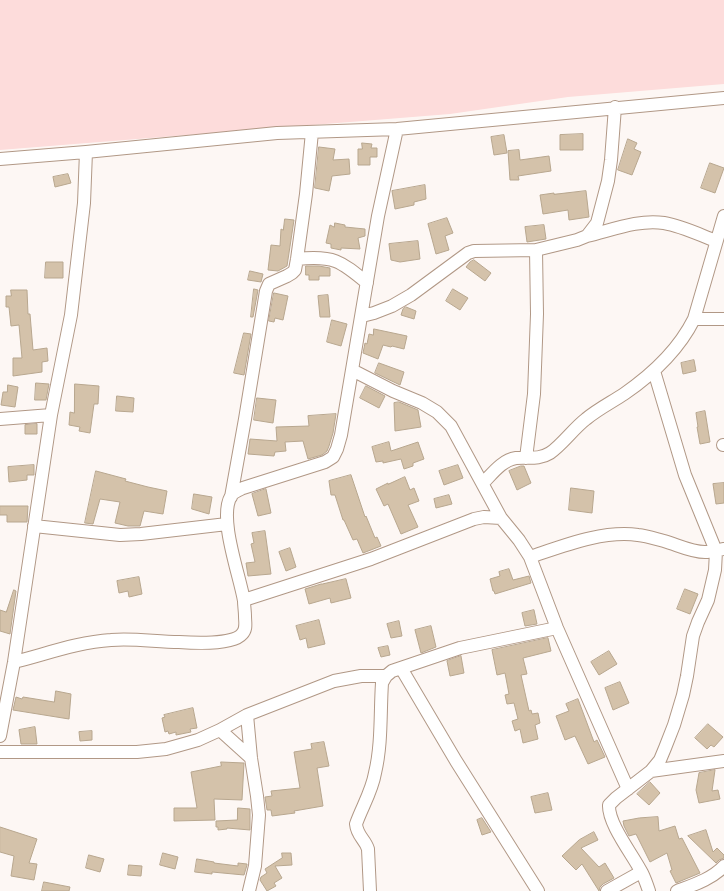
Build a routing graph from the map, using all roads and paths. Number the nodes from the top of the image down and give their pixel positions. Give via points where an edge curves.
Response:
1 (724, 98) edge
2 (615, 107) junction
3 (397, 129) junction
4 (312, 132) junction
5 (86, 152) junction
6 (0, 160) edge
7 (724, 216) edge
8 (587, 236) junction
9 (716, 242) junction
10 (536, 250) junction
11 (297, 259) junction
12 (367, 283) junction
13 (362, 316) junction
14 (694, 318) junction
15 (724, 318) edge
16 (352, 370) junction
17 (654, 371) junction
18 (51, 415) junction
19 (0, 419) edge
20 (526, 458) junction
21 (483, 483) junction
22 (231, 496) junction
23 (501, 518) junction
24 (227, 524) junction
25 (34, 526) junction
26 (720, 550) edge
27 (530, 557) junction
28 (244, 600) junction
29 (557, 628) junction
30 (14, 662) junction
31 (401, 668) junction
32 (386, 676) junction
33 (247, 715) junction
34 (220, 730) junction
35 (0, 736) edge
36 (0, 752) edge
37 (251, 758) junction
38 (724, 761) edge
39 (651, 771) junction
40 (628, 789) junction
41 (724, 866) edge
42 (641, 872) junction
43 (249, 891) edge
44 (370, 891) edge
45 (538, 891) edge
46 (607, 891) edge
47 (649, 891) edge
48 (677, 891) edge

1 - 2 street
2 - 3 street
2 - 8 street via 608,181 597,223
3 - 4 street
3 - 12 street
4 - 5 street
4 - 11 street
5 - 6 street
5 - 18 street via 84,203 71,315
7 - 9 street
8 - 9 street via 649,222 665,224
8 - 10 street
9 - 14 street
10 - 13 street via 468,253 411,295 392,306
10 - 20 street via 534,394
11 - 12 street via 326,258 341,263
11 - 22 street via 292,274 270,284 266,291
12 - 13 street
13 - 16 street
14 - 15 street
14 - 17 street via 686,334
16 - 21 street via 437,412 451,426
16 - 22 street via 341,435 333,457 243,488
17 - 20 street via 585,420 551,452
17 - 26 street via 685,475
18 - 19 street
18 - 25 street
20 - 21 street via 506,462
21 - 23 street
22 - 24 street
23 - 27 street
23 - 28 street via 474,519 371,559
24 - 25 street via 120,535
24 - 28 street
25 - 30 street
26 - 27 street via 704,552 637,535 620,534 593,538
26 - 39 street via 708,600 693,636 683,695 674,724 660,760
27 - 29 street
28 - 30 street via 246,626 239,638 201,643 110,640
29 - 31 street via 460,648
29 - 40 street
30 - 35 street
31 - 32 street
31 - 45 street
32 - 33 street via 334,681
32 - 44 street via 382,683 376,772 356,824 356,830 368,849
33 - 34 street
33 - 37 street
34 - 36 street via 166,749 137,752
34 - 37 street
37 - 43 street via 259,815 255,866
38 - 39 street
39 - 40 street
40 - 42 street via 611,803 609,809
41 - 48 street via 706,879
42 - 46 street
42 - 47 street

